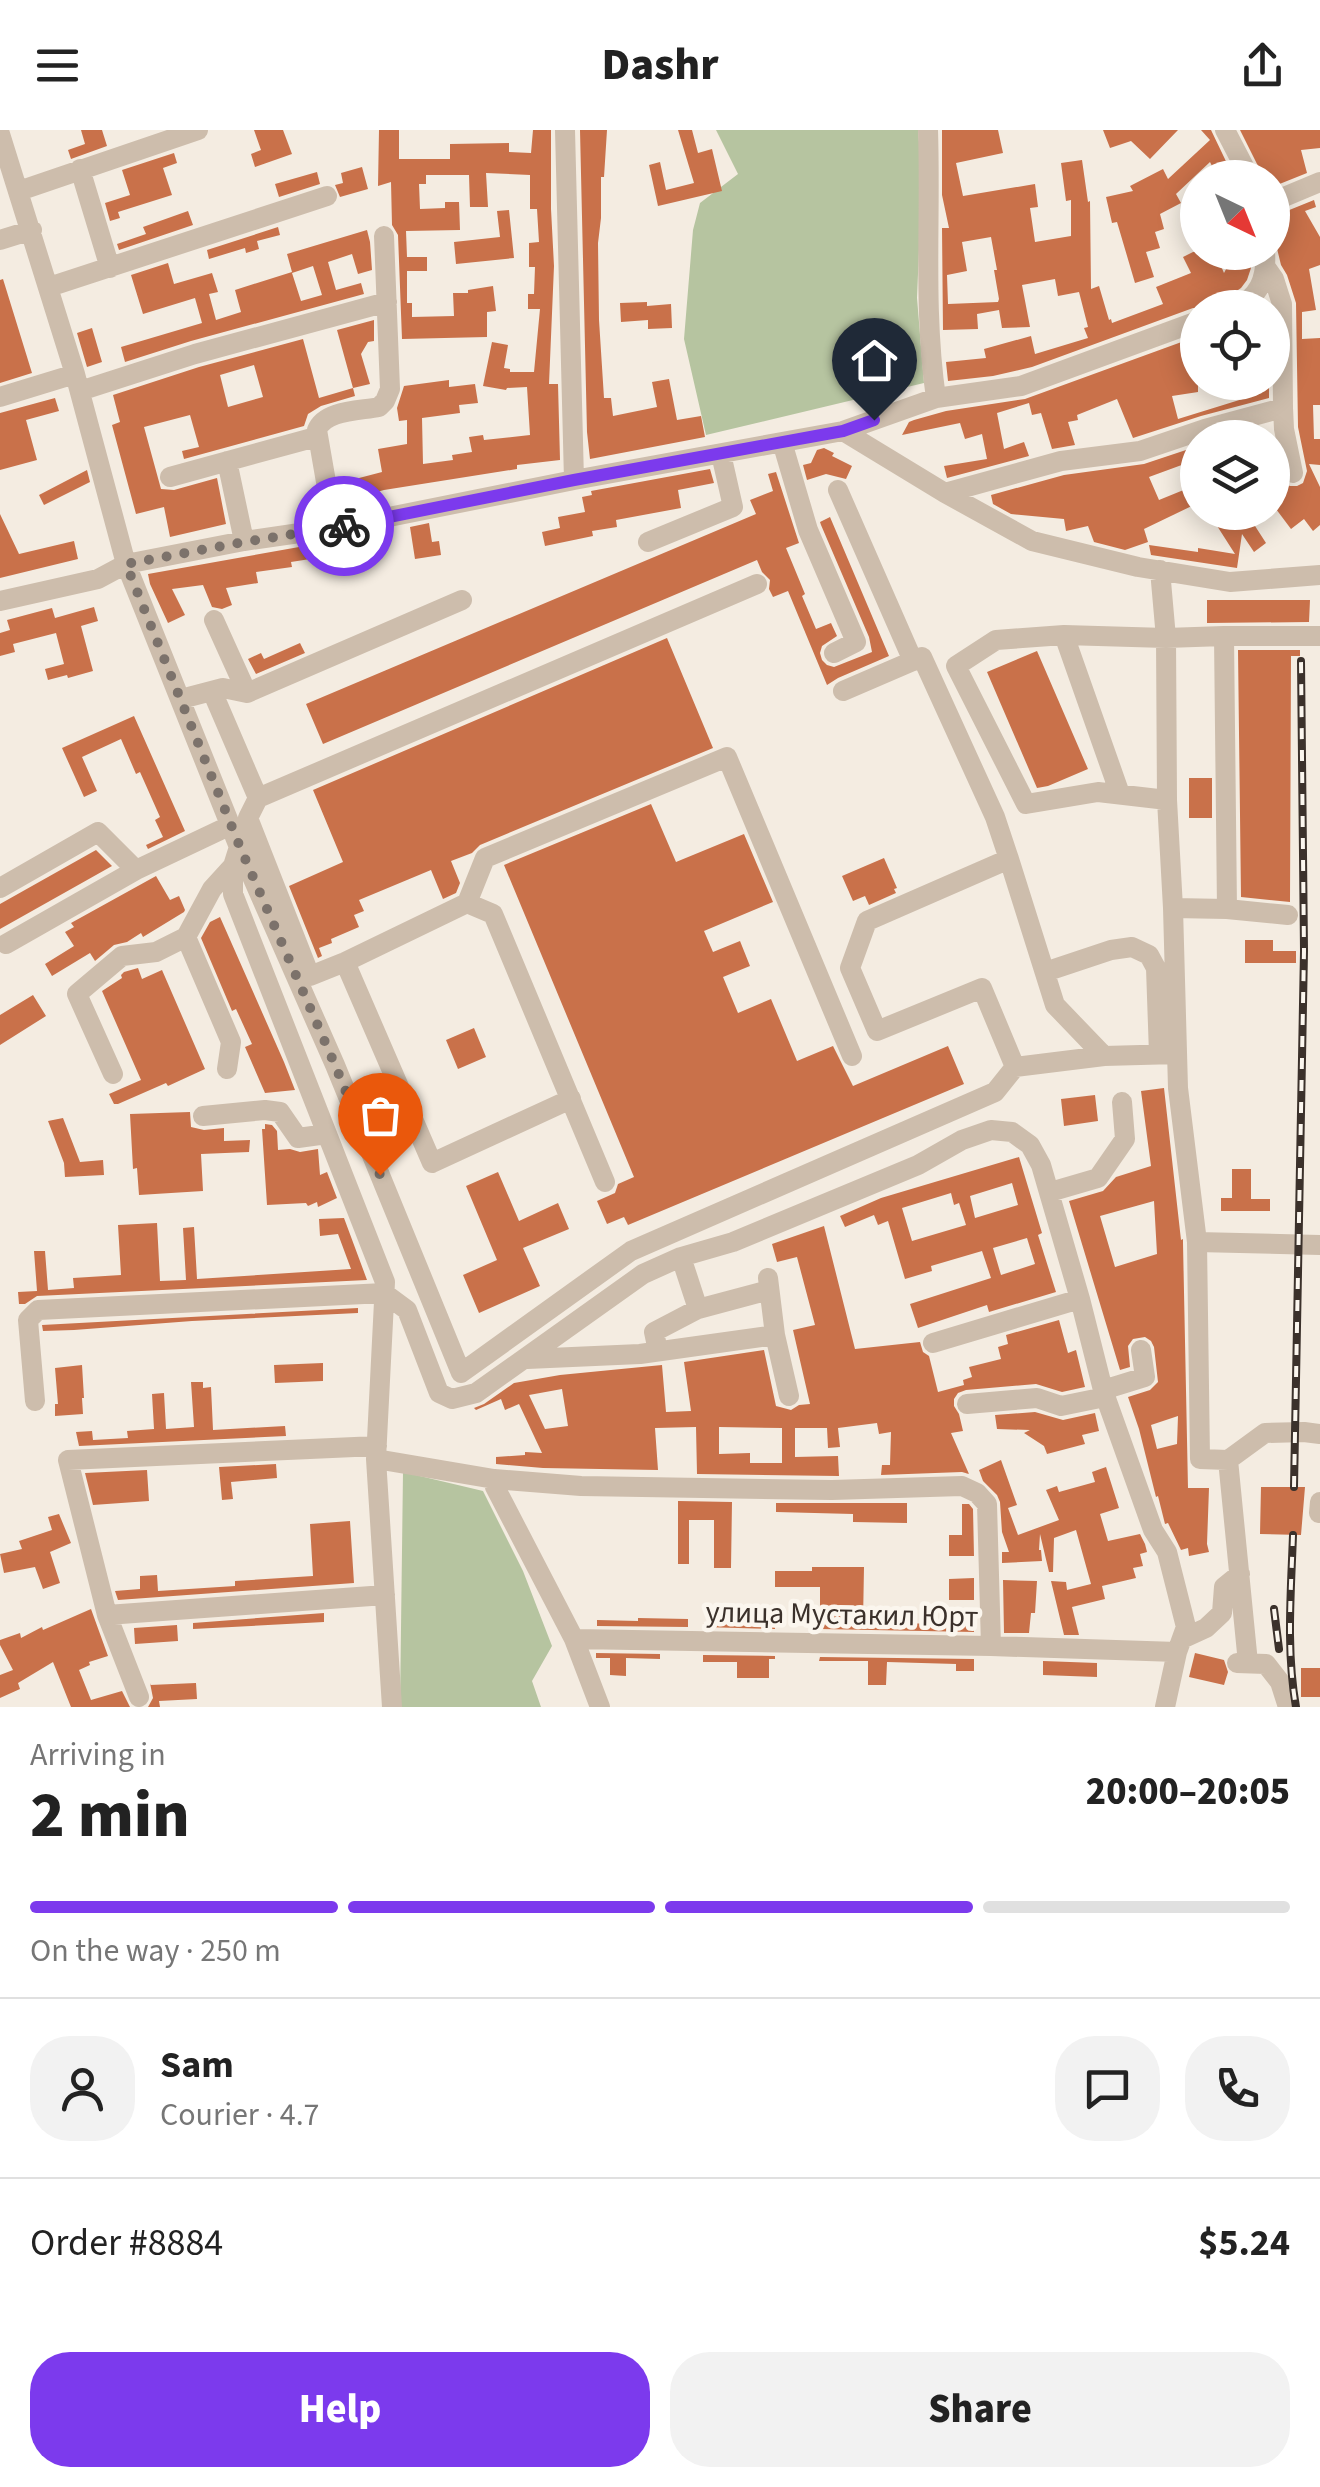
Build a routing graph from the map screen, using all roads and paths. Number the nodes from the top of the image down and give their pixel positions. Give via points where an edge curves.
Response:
1 (198, 130) edge
2 (565, 130) edge
3 (928, 130) edge
4 (1225, 130) edge
5 (0, 134) edge
6 (1241, 160) edge
7 (80, 169) junction
8 (1320, 182) edge
9 (19, 191) junction
10 (1290, 194) edge
11 (328, 196) dead end
12 (32, 230) junction
13 (384, 236) dead end
14 (0, 240) edge
15 (110, 268) junction
16 (1270, 270) edge
17 (49, 287) junction
18 (386, 302) junction
19 (1180, 328) edge
20 (78, 383) junction
21 (0, 396) edge
22 (936, 398) junction
23 (1282, 408) junction
24 (843, 431) junction
25 (316, 437) junction
26 (782, 442) junction
27 (721, 454) junction
28 (227, 461) junction
29 (1294, 474) dead end
30 (170, 478) dead end
31 (574, 480) junction
32 (838, 490) dead end
33 (945, 493) junction
34 (334, 528) junction
35 (244, 542) junction
36 (648, 542) dead end
37 (126, 564) junction
38 (1160, 570) junction
39 (1320, 576) edge
40 (757, 584) dead end
41 (462, 600) dead end
42 (0, 601) edge
43 (214, 620) dead end
44 (1064, 635) junction
45 (1224, 636) junction
46 (1320, 636) edge
47 (1166, 638) junction
48 (834, 652) dead end
49 (912, 661) junction
50 (212, 691) junction
51 (843, 692) dead end
52 (247, 693) junction
53 (181, 699) junction
54 (1120, 794) junction
55 (258, 798) junction
56 (1167, 800) junction
57 (231, 826) junction
58 (236, 856) junction
59 (1009, 859) junction
60 (136, 870) junction
61 (0, 888) edge
62 (467, 903) junction
63 (1173, 908) junction
64 (1226, 909) junction
65 (1288, 916) dead end
66 (186, 937) junction
67 (6, 944) dead end
68 (345, 962) junction
69 (1044, 972) junction
70 (1168, 1054) junction
71 (852, 1056) dead end
72 (1104, 1056) junction
73 (1015, 1067) junction
74 (227, 1069) dead end
75 (113, 1074) dead end
76 (571, 1100) junction
77 (1122, 1102) dead end
78 (202, 1116) dead end
79 (327, 1134) junction
80 (606, 1182) dead end
81 (1050, 1192) junction
82 (1197, 1242) junction
83 (1320, 1245) edge
84 (682, 1257) junction
85 (384, 1293) junction
86 (1080, 1299) junction
87 (698, 1308) junction
88 (775, 1335) junction
89 (933, 1343) dead end
90 (1142, 1350) dead end
91 (658, 1351) junction
92 (524, 1359) junction
93 (1104, 1393) junction
94 (789, 1396) dead end
95 (36, 1401) dead end
96 (967, 1404) dead end
97 (1320, 1434) edge
98 (377, 1452) junction
99 (1228, 1460) junction
100 (494, 1478) junction
101 (1320, 1502) edge
102 (1319, 1513) edge
103 (1240, 1574) junction
104 (385, 1595) junction
105 (107, 1615) junction
106 (574, 1639) junction
107 (991, 1646) junction
108 (1180, 1646) junction
109 (139, 1697) dead end
110 (392, 1707) edge
111 (600, 1707) edge
112 (1165, 1707) edge
113 (1288, 1707) edge

1 - 7 street
2 - 31 street
3 - 22 street via 927,279
4 - 6 street
5 - 9 street
7 - 9 street
7 - 15 street
8 - 10 street
9 - 12 street
11 - 15 street
12 - 14 street
12 - 17 street
13 - 18 street
15 - 17 street
16 - 23 street via 1282,304
17 - 20 street
18 - 20 street
18 - 25 street via 385,401 328,416
19 - 22 street via 1020,386
20 - 21 street
20 - 37 street
22 - 24 street
23 - 29 street
23 - 33 street via 1140,451 1061,461
24 - 26 street
24 - 33 street
25 - 28 street
25 - 34 street
26 - 27 street
26 - 48 street via 808,530 856,642
27 - 31 street
27 - 36 street via 733,507
28 - 30 street
28 - 35 street
31 - 34 street
32 - 49 street
33 - 38 street via 1032,541
34 - 35 street
35 - 37 street
37 - 42 street via 98,579
37 - 53 street
38 - 39 street via 1230,582
38 - 47 street
40 - 55 street
41 - 52 street
43 - 52 street
44 - 47 street
44 - 54 street
44 - 54 street via 996,640 956,666 1026,804
45 - 46 street
45 - 47 street
45 - 64 street
47 - 56 street
49 - 51 street
49 - 59 street via 922,656
50 - 52 street
50 - 53 street
50 - 55 street
53 - 57 street
54 - 56 street
55 - 68 street via 248,818 310,976
56 - 63 street
57 - 58 street
57 - 60 street
58 - 66 street
58 - 73 street via 335,1065 461,1373 631,1251 995,1092
58 - 79 street via 233,894
59 - 69 street
59 - 73 street via 866,920 850,968 877,1031 982,988
60 - 61 street via 98,832
60 - 67 street
62 - 68 street
62 - 71 street via 485,858 726,757
62 - 76 street via 493,914
63 - 64 street
63 - 70 street
64 - 65 street
66 - 74 street via 231,1042
66 - 75 street via 156,952 122,956 77,994
68 - 76 street via 432,1163
69 - 70 street via 1111,950 1132,947 1149,955
69 - 72 street via 1055,1005
70 - 72 street
70 - 82 street
72 - 73 street
76 - 80 street
77 - 81 street via 1125,1139 1098,1178
78 - 79 street via 280,1112 298,1138
79 - 85 street
81 - 84 street via 1030,1144 1012,1132 991,1130 752,1234
81 - 86 street
82 - 83 street
82 - 99 street via 1200,1459
84 - 87 street
84 - 92 street via 643,1274
85 - 92 street via 407,1310 439,1393 452,1400 476,1393
85 - 95 street via 38,1310 28,1320
85 - 98 street
86 - 89 street
86 - 93 street
87 - 88 street via 769,1284
87 - 91 street via 654,1332
88 - 91 street
88 - 94 street
90 - 93 street via 1144,1377
91 - 92 street
93 - 96 street via 1061,1406 1037,1398
93 - 108 street via 1153,1530 1168,1552 1186,1627
97 - 99 street via 1265,1434
98 - 100 street
98 - 104 street
98 - 105 street via 68,1460
99 - 103 street
100 - 106 street
100 - 107 street via 580,1486 962,1486 987,1504
101 - 102 street
103 - 108 street via 1224,1586 1222,1613
103 - 113 street via 1242,1663 1266,1664
104 - 105 street
104 - 110 street
105 - 109 street
106 - 107 street, улица Мустакил Юрт
106 - 111 street
107 - 108 street, улица Мустакил Юрт via 1108,1652
108 - 112 street

